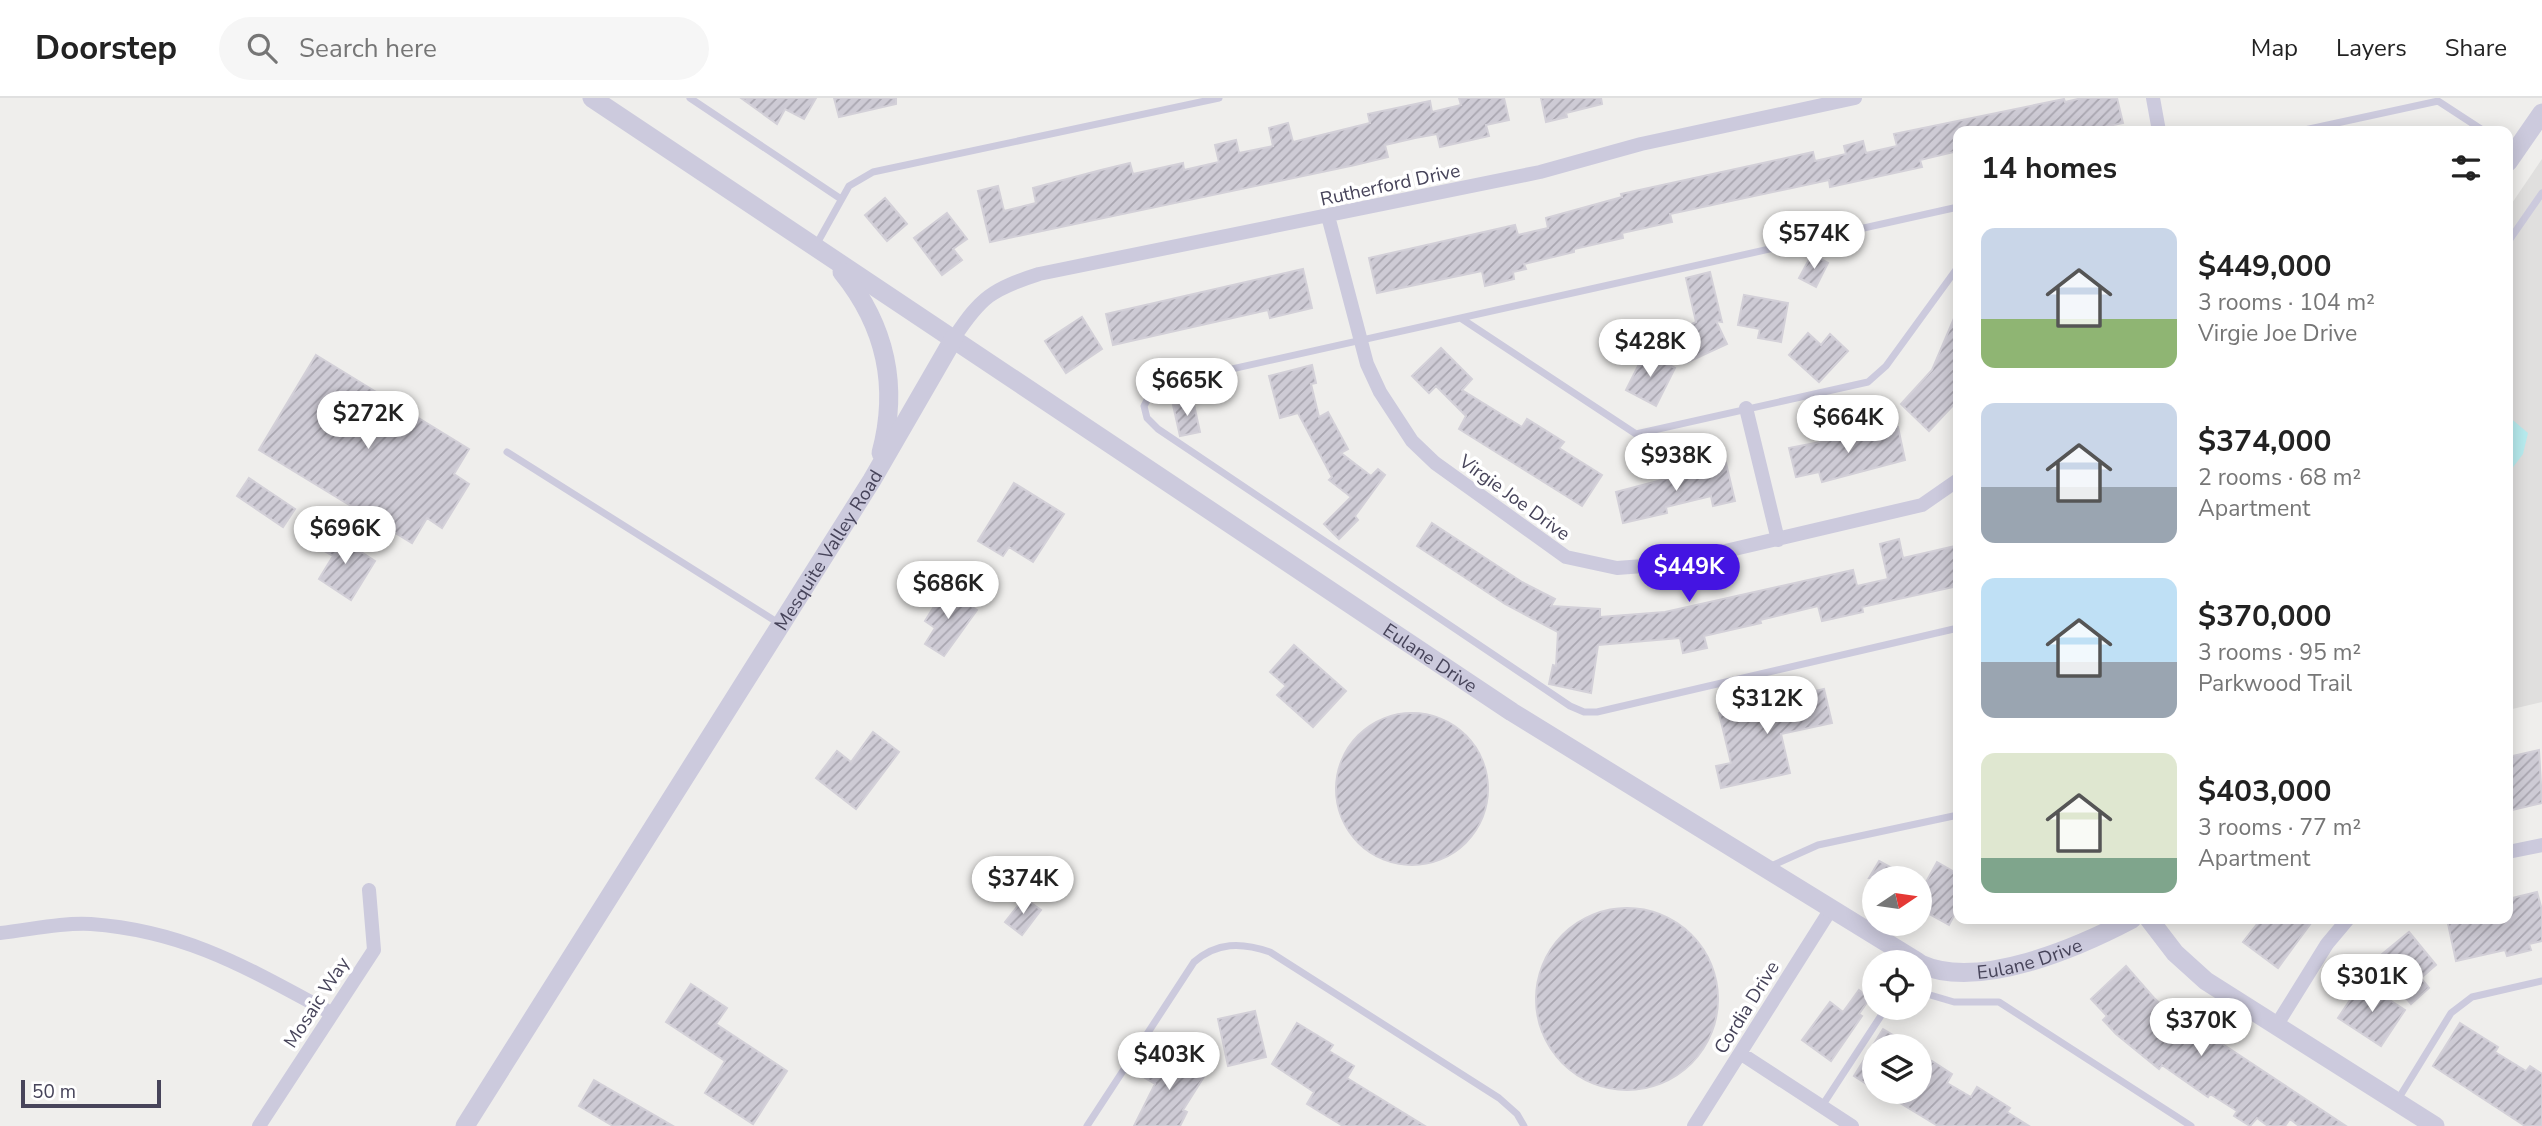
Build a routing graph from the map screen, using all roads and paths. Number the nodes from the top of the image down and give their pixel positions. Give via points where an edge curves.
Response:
1 (592, 98) edge
2 (690, 98) edge
3 (1219, 98) edge
4 (1855, 98) edge
5 (2153, 98) edge
6 (2542, 114) edge
7 (2158, 126) edge
8 (2323, 126) edge
9 (2476, 126) edge
10 (2513, 149) edge
11 (2542, 193) edge
12 (841, 199) junction
13 (1953, 208) edge
14 (1328, 216) junction
15 (2513, 235) edge
16 (822, 252) junction
17 (1953, 274) edge
18 (1462, 319) junction
19 (954, 338) junction
20 (1361, 341) junction
21 (1746, 408) junction
22 (507, 452) dead end
23 (877, 472) junction
24 (1953, 483) edge
25 (1778, 540) junction
26 (780, 624) junction
27 (1953, 629) edge
28 (1953, 816) edge
29 (2542, 845) edge
30 (2513, 851) edge
31 (1766, 868) junction
32 (369, 890) dead end
33 (1831, 909) junction
34 (2122, 924) edge
35 (2153, 924) edge
36 (2344, 924) edge
37 (0, 933) edge
38 (1898, 950) edge
39 (1932, 967) edge
40 (2541, 983) edge
41 (1932, 996) edge
42 (331, 1013) junction
43 (1878, 1020) edge
44 (2276, 1026) junction
45 (1740, 1053) junction
46 (2396, 1102) junction
47 (1822, 1106) junction
48 (259, 1126) edge
49 (465, 1126) edge
50 (1087, 1126) edge
51 (1524, 1126) edge
52 (1694, 1126) edge
53 (1852, 1126) edge
54 (2190, 1126) edge
55 (2435, 1126) edge

1 - 16 street
2 - 12 lane
3 - 12 lane via 873,172 849,186
4 - 14 street, Rutherford Drive
5 - 7 street
6 - 10 street
8 - 9 lane via 2438,101
11 - 15 lane
12 - 16 lane
13 - 18 lane
14 - 19 street, Rutherford Drive via 1007,284 977,303
14 - 20 street, Virgie Joe Drive
16 - 19 street
16 - 23 street via 861,296 878,329 885,356 890,390
17 - 21 lane via 1886,366 1868,382
18 - 20 lane
18 - 21 lane via 1636,434
19 - 23 street, Mesquite Valley Road
19 - 31 street, Eulane Drive via 1512,712
20 - 25 street, Virgie Joe Drive via 1380,392 1412,441 1435,463 1566,557 1617,568 1670,564
20 - 27 lane via 1169,383 1151,393 1144,406 1147,418 1570,706 1597,712
21 - 25 street
22 - 26 lane
23 - 26 street, Mesquite Valley Road
24 - 25 street, Virgie Joe Drive via 1922,505
26 - 49 street, Mesquite Valley Road
28 - 31 lane via 1818,845
29 - 30 street
31 - 33 street, Eulane Drive
32 - 42 street, Mosaic Way via 374,950
33 - 38 street, Eulane Drive
33 - 45 street, Cordia Drive
34 - 39 street, Eulane Drive via 2035,961 1955,973
35 - 44 street via 2175,953 2206,981
36 - 44 street
37 - 42 street via 89,924 155,933 219,953
40 - 46 lane via 2472,997 2451,1013
41 - 54 lane via 1954,1002 1998,1002
42 - 48 street, Mosaic Way
43 - 47 lane
44 - 46 street
45 - 47 street
45 - 52 street, Cordia Drive
46 - 55 street
47 - 53 street
50 - 51 lane via 1194,962 1207,951 1238,944 1270,952 1499,1098

